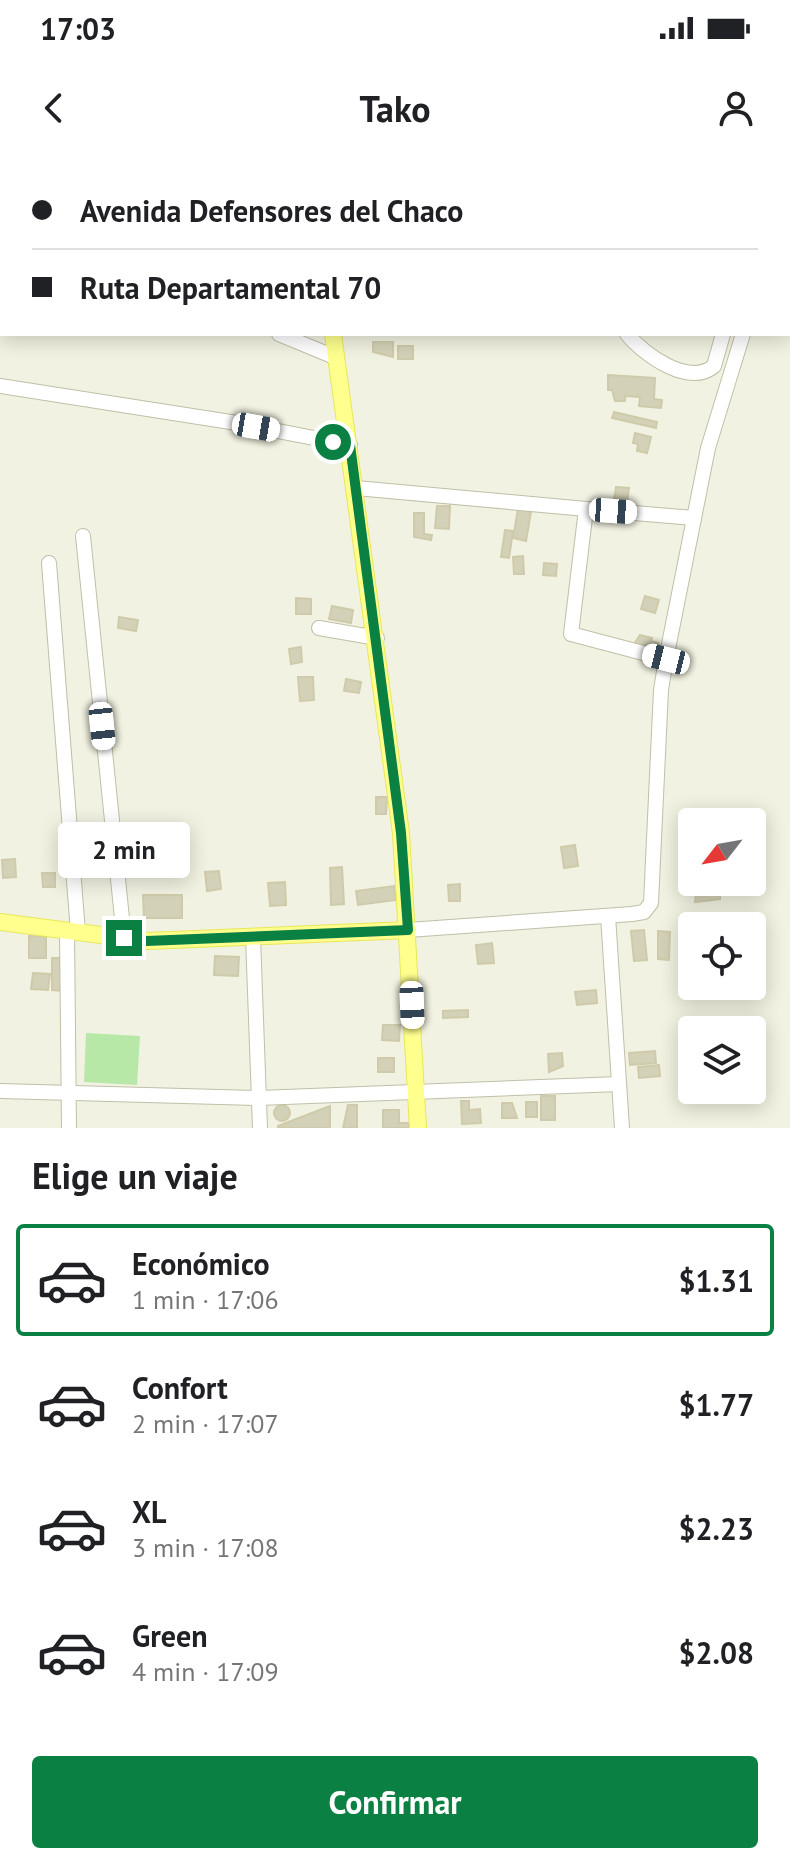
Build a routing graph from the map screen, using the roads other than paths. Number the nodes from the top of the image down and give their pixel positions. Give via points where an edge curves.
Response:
1 (284, 336) edge
2 (333, 336) edge
3 (629, 336) edge
4 (722, 336) edge
5 (742, 336) edge
6 (337, 358) junction
7 (0, 386) edge
8 (350, 445) junction
9 (356, 488) junction
10 (586, 509) junction
11 (694, 518) junction
12 (83, 536) dead end
13 (49, 563) dead end
14 (319, 628) dead end
15 (377, 638) junction
16 (666, 659) junction
17 (608, 916) junction
18 (0, 922) edge
19 (408, 930) junction
20 (72, 932) junction
21 (253, 937) junction
22 (124, 938) junction
23 (619, 1084) junction
24 (0, 1091) edge
25 (69, 1094) junction
26 (415, 1094) junction
27 (259, 1098) junction
28 (69, 1128) edge
29 (260, 1128) edge
30 (418, 1128) edge
31 (622, 1128) edge

1 - 6 street
2 - 6 main road
3 - 4 street via 653,357 700,374 714,366
5 - 11 street via 708,448
6 - 8 main road
7 - 8 street
8 - 9 main road
9 - 10 street
9 - 15 main road
10 - 11 street
10 - 16 street via 571,634
11 - 16 street
12 - 22 street
13 - 20 street
14 - 15 street
15 - 19 main road
16 - 17 street via 654,892 644,912
17 - 19 street
17 - 23 street
18 - 20 main road
19 - 21 main road
19 - 26 main road
20 - 22 main road
20 - 25 street
21 - 22 main road
21 - 27 street
23 - 26 street
23 - 31 street
24 - 25 street
25 - 27 street
25 - 28 street
26 - 27 street
26 - 30 main road
27 - 29 street

